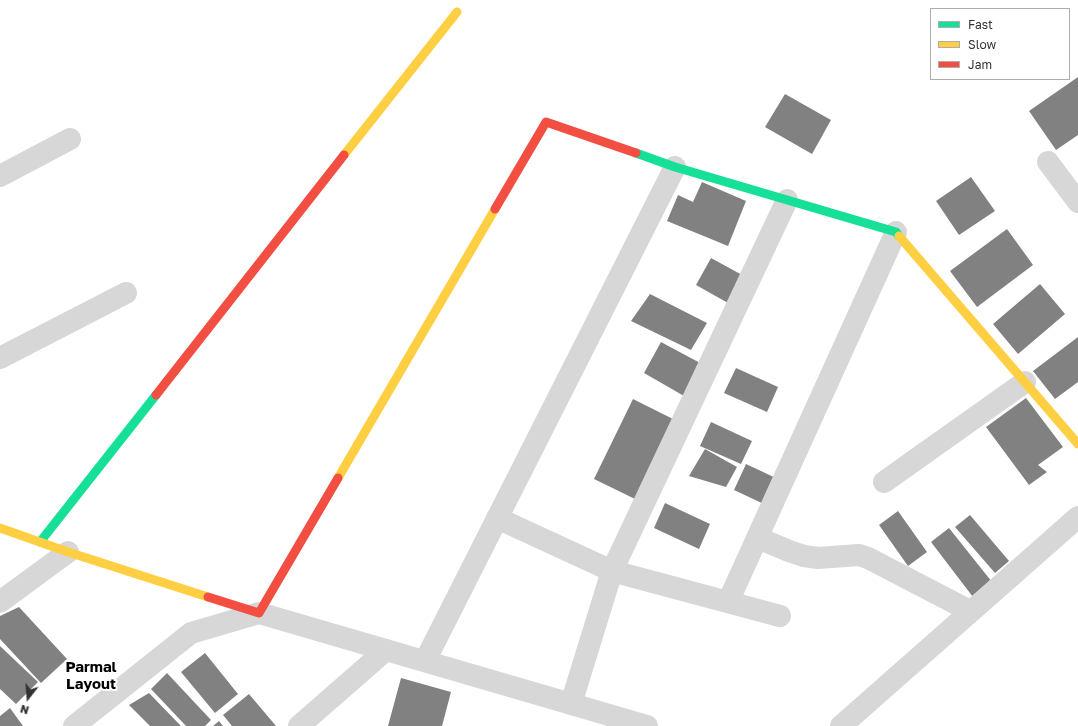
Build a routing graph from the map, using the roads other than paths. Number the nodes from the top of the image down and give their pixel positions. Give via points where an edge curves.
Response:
1 (457, 12) dead end
2 (70, 139) dead end
3 (1048, 162) dead end
4 (675, 166) junction
5 (0, 176) edge
6 (787, 200) junction
7 (1078, 202) edge
8 (896, 232) junction
9 (126, 293) dead end
10 (0, 358) edge
11 (1025, 382) junction
12 (1078, 444) edge
13 (884, 482) dead end
14 (1078, 517) edge
15 (497, 518) junction
16 (0, 528) edge
17 (758, 538) junction
18 (40, 542) junction
19 (68, 552) junction
20 (612, 571) junction
21 (0, 602) edge
22 (728, 602) junction
23 (970, 611) junction
24 (259, 613) junction
25 (780, 616) dead end
26 (386, 650) junction
27 (425, 661) junction
28 (571, 704) junction
29 (74, 726) edge
30 (299, 726) edge
31 (647, 726) edge
32 (840, 726) edge

1 - 18 street
2 - 5 street
3 - 7 street
4 - 6 street
4 - 15 street
4 - 24 street via 546,122
6 - 8 street
6 - 20 street
8 - 11 street
8 - 17 street
9 - 10 street
11 - 12 street
11 - 13 street
14 - 23 street
15 - 20 street
15 - 27 street
16 - 18 street
17 - 22 street
17 - 23 street via 804,556 818,558 859,555 868,558
18 - 19 street
19 - 21 street
19 - 24 street
20 - 22 street
20 - 28 street
22 - 25 street
23 - 32 street
24 - 26 street
24 - 29 street via 191,633
26 - 27 street
26 - 30 street
27 - 28 street
28 - 31 street

